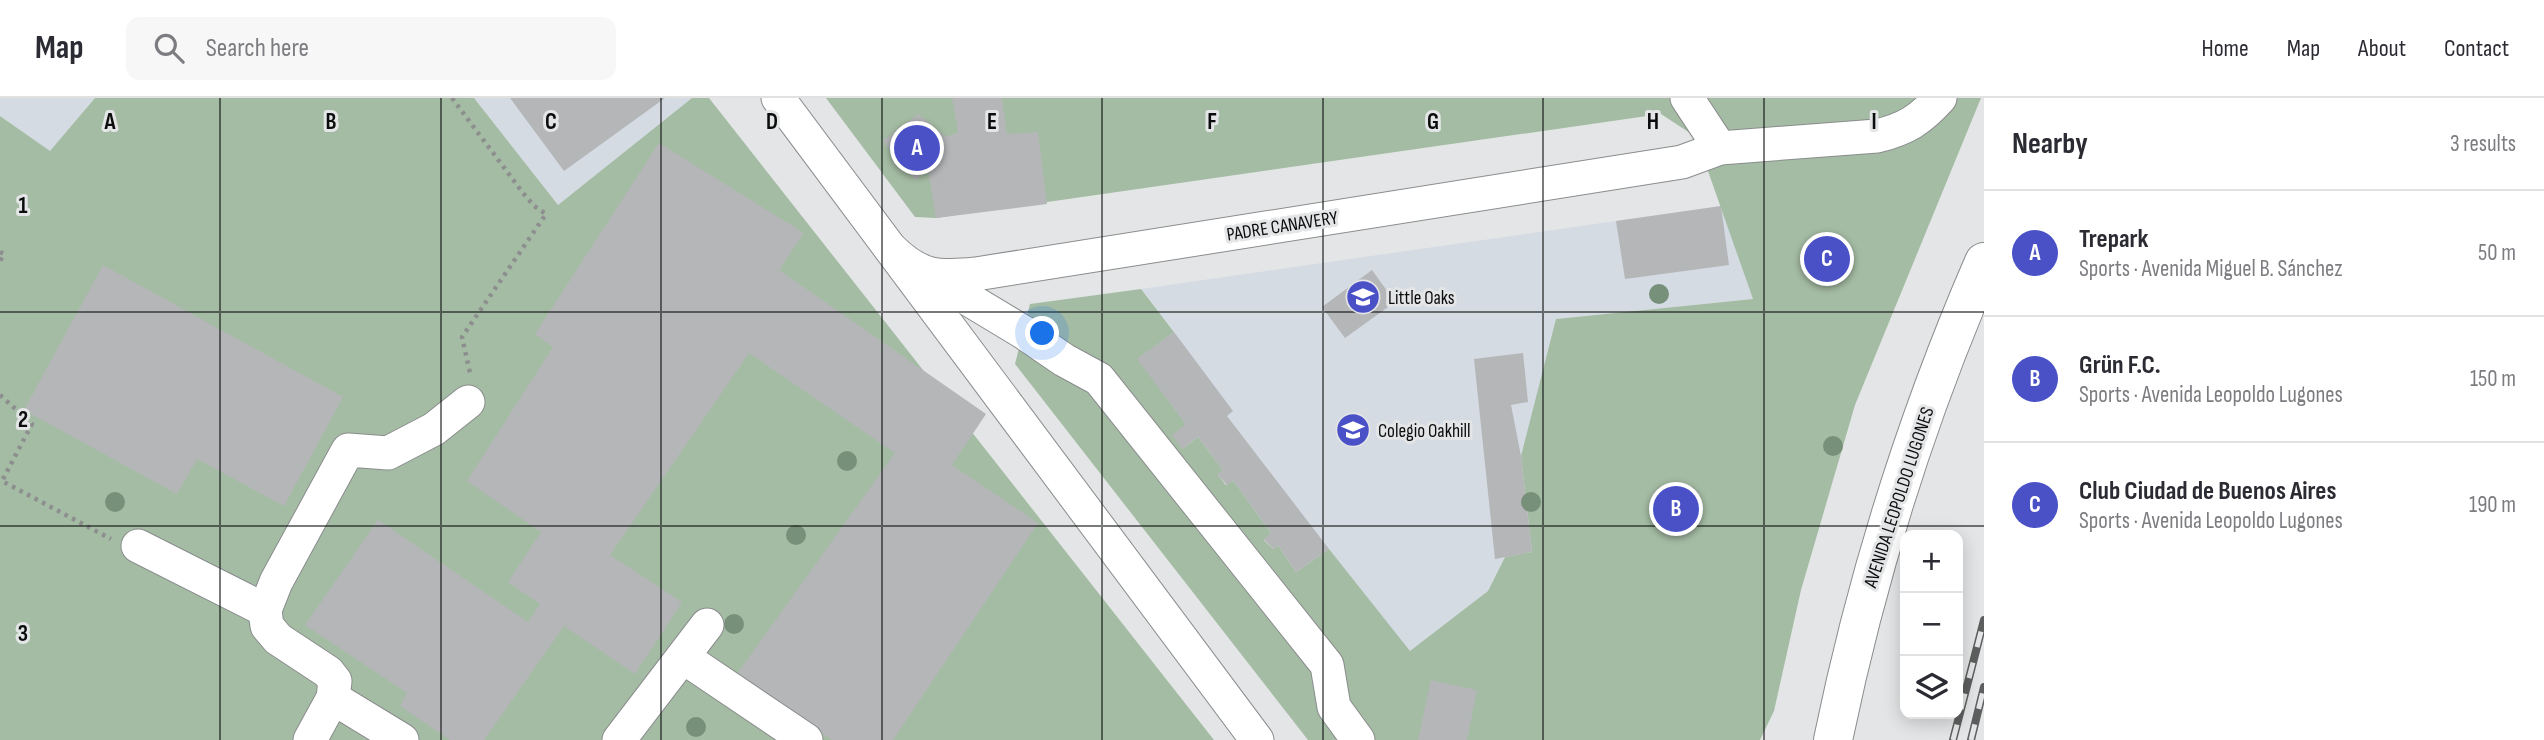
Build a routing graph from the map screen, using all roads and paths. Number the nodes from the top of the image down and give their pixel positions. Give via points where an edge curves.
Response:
1 (452, 98) edge
2 (778, 98) edge
3 (1687, 98) edge
4 (1940, 98) edge
5 (1720, 148) junction
6 (890, 248) junction
7 (0, 252) edge
8 (0, 261) edge
9 (1984, 262) edge
10 (928, 275) junction
11 (0, 395) edge
12 (468, 402) joint
13 (138, 546) joint
14 (265, 610) junction
15 (707, 625) dead end
16 (682, 657) junction
17 (333, 698) junction
18 (310, 740) edge
19 (402, 740) edge
20 (619, 740) edge
21 (806, 740) edge
22 (1257, 740) edge
23 (1358, 740) edge
24 (1833, 740) edge

1 - 12 path via 523,193 546,214 462,337 474,391
2 - 6 street
3 - 5 street
4 - 5 street, PADRE CANAVERY via 1924,116 1901,130 1877,136
5 - 10 street, PADRE CANAVERY via 1682,162 976,274
6 - 10 street
6 - 22 street
7 - 8 path via 4,254
9 - 24 highway, AVENIDA LEOPOLDO LUGONES via 1909,453 1867,593
10 - 23 street via 1099,379 1327,666 1334,708
11 - 13 path via 32,425 2,481 124,546
12 - 14 street via 434,429 388,453 348,450 275,582
13 - 14 street
14 - 17 street via 267,626 278,639 335,681
15 - 16 street
16 - 20 street
16 - 21 street
17 - 18 street
17 - 19 street

